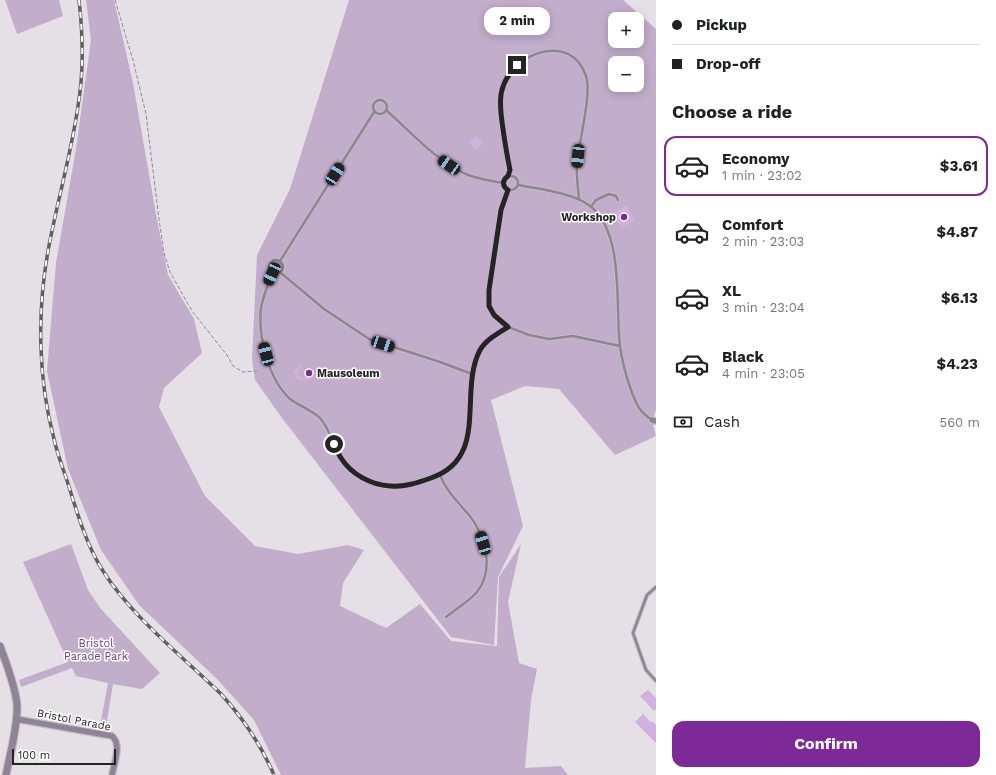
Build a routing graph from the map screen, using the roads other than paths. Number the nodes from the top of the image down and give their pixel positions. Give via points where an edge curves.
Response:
1 (386, 110) junction
2 (374, 112) junction
3 (508, 176) junction
4 (503, 183) junction
5 (518, 185) junction
6 (508, 190) junction
7 (579, 199) junction
8 (618, 200) dead end
9 (591, 207) junction
10 (280, 261) junction
11 (281, 273) junction
12 (272, 274) junction
13 (508, 327) junction
14 (620, 346) junction
15 (472, 374) junction
16 (654, 420) edge
17 (440, 475) junction
18 (656, 587) edge
19 (446, 617) dead end
20 (0, 646) edge
21 (656, 681) edge
22 (16, 719) junction
23 (6, 775) edge
24 (112, 775) edge

1 - 2 lane via 380,114
1 - 2 lane via 386,105 380,100 372,106
1 - 4 lane via 449,165 468,175
2 - 10 lane
3 - 4 lane
3 - 5 lane via 515,178
3 - 7 lane via 510,170 500,102 503,86 512,70 527,58 551,50 563,52 580,64 587,85 577,164
4 - 6 lane
5 - 6 lane via 513,190
5 - 7 lane
6 - 13 lane via 501,210 489,306 494,315
7 - 9 lane
8 - 9 lane via 616,196 609,194 596,200
9 - 14 lane via 603,220 611,236
10 - 11 lane via 284,267
10 - 12 lane via 274,260 270,264
11 - 12 lane
11 - 15 lane via 324,309 369,339
12 - 17 lane via 261,308 262,330 268,362 282,390 320,419 341,458 362,477 378,484 401,487
13 - 14 lane via 549,339 573,336
13 - 15 lane via 493,336 481,349
14 - 16 lane via 628,382 636,402 643,415
15 - 17 lane via 467,441 457,461
17 - 19 lane via 444,486 481,534 487,566 477,591
18 - 21 lane via 647,595 633,633 646,670
20 - 22 street via 16,697
22 - 23 street
22 - 24 street, Bristol Parade via 112,736 117,746

